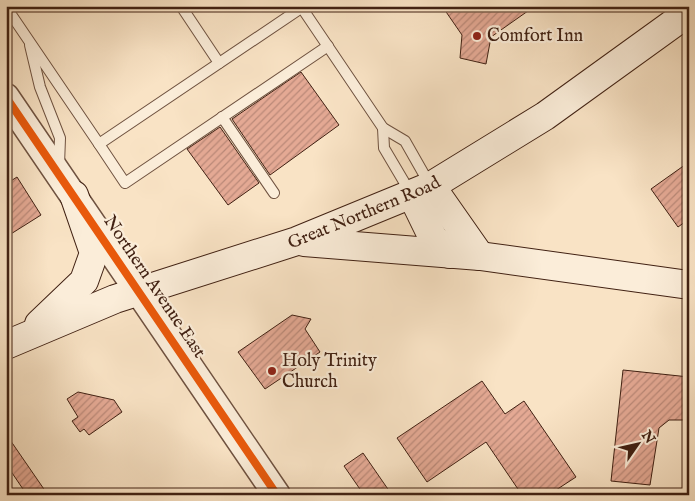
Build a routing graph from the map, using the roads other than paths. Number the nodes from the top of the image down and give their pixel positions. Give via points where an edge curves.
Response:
1 (6, 6) edge
2 (181, 6) edge
3 (303, 7) edge
4 (689, 12) edge
5 (30, 41) junction
6 (328, 46) junction
7 (219, 63) junction
8 (6, 96) edge
9 (222, 117) junction
10 (383, 128) junction
11 (99, 144) junction
12 (66, 185) junction
13 (421, 190) junction
14 (274, 194) dead end
15 (297, 241) junction
16 (450, 254) junction
17 (480, 256) junction
18 (689, 285) edge
19 (140, 293) junction
20 (17, 339) edge
21 (278, 495) edge

1 - 5 lane
2 - 7 lane
3 - 6 lane
3 - 7 lane
4 - 13 main road, Great Northern Road via 545,116
5 - 11 lane
5 - 12 lane via 40,87 60,138
6 - 9 lane
6 - 10 lane
7 - 11 lane
8 - 12 street, Northern Avenue East
9 - 11 lane via 125,183
9 - 14 lane
10 - 13 lane via 384,148
10 - 13 lane via 405,141
12 - 19 street, Northern Avenue East
12 - 20 main road via 94,253 84,281
13 - 15 main road, Great Northern Road
13 - 16 main road via 434,238
13 - 17 main road
15 - 16 main road
15 - 19 main road, Great Northern Road
16 - 17 main road
17 - 18 main road
19 - 20 main road, Great Northern Road via 114,299
19 - 21 street, Northern Avenue East

